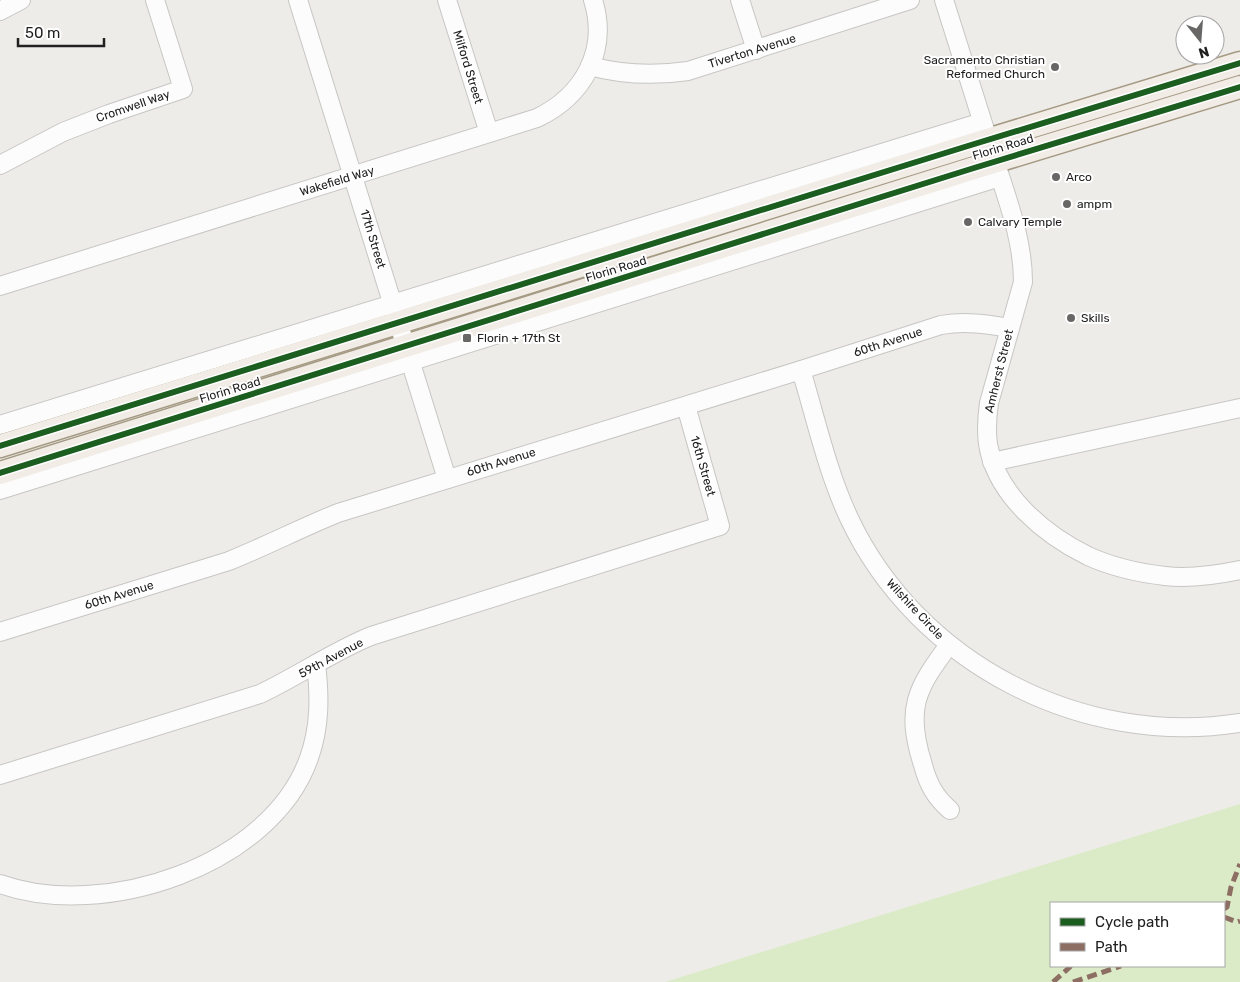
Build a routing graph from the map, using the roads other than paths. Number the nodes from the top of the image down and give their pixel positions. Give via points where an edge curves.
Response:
1 (21, 0) edge
2 (155, 0) edge
3 (298, 0) edge
4 (447, 0) edge
5 (593, 0) edge
6 (740, 0) edge
7 (910, 0) edge
8 (944, 0) edge
9 (0, 11) edge
10 (756, 50) junction
11 (1240, 63) edge
12 (590, 66) junction
13 (1240, 87) edge
14 (985, 131) junction
15 (489, 133) junction
16 (0, 165) edge
17 (998, 169) junction
18 (354, 175) junction
19 (0, 286) edge
20 (396, 313) junction
21 (1010, 328) junction
22 (408, 354) junction
23 (801, 370) junction
24 (686, 406) junction
25 (1240, 408) edge
26 (0, 425) edge
27 (0, 446) edge
28 (992, 462) junction
29 (0, 473) edge
30 (447, 479) junction
31 (0, 490) edge
32 (720, 526) joint
33 (1240, 570) edge
34 (0, 632) edge
35 (949, 645) junction
36 (316, 664) junction
37 (1240, 723) edge
38 (0, 775) edge
39 (950, 810) dead end
40 (0, 884) edge

1 - 9 street
2 - 16 street, Cromwell Way via 184,89 63,132
3 - 18 street, 17th Street
4 - 15 street, Milford Street
5 - 12 street, Wakefield Way via 598,24
6 - 10 street
7 - 10 street, Tiverton Avenue
8 - 14 street, Amherst Street
10 - 12 street, Tiverton Avenue via 668,74 626,74
11 - 14 main road, Florin Road
12 - 15 street, Wakefield Way via 575,92 549,113
13 - 17 main road, Florin Road
14 - 17 street, Amherst Street
14 - 20 main road, Florin Road
15 - 18 street, Wakefield Way
17 - 21 street, Amherst Street via 1017,231 1023,270 1023,282
17 - 22 main road, Florin Road
18 - 19 street, Wakefield Way
18 - 20 street, 17th Street
20 - 22 street, 17th Street
20 - 26 street, Florin Road
20 - 27 main road, Florin Road
21 - 23 street, 60th Avenue via 977,322 941,325
21 - 28 street, Amherst Street via 986,422
22 - 29 main road, Florin Road
22 - 30 street, 17th Street
22 - 31 street, Florin Road
23 - 24 street, 60th Avenue
23 - 35 street, Wilshire Circle via 836,489 857,533 898,594
24 - 30 street, 60th Avenue
24 - 32 street, 16th Street
25 - 28 street
28 - 33 street, Amherst Street via 1008,492 1026,512 1059,539 1089,556 1123,568 1167,577
30 - 34 street, 60th Avenue via 338,513 229,560
32 - 36 street, 59th Avenue via 371,636
35 - 37 street, Wilshire Circle via 1026,693 1086,715 1176,728
35 - 39 street via 921,686 914,729 930,786 940,802
36 - 38 street, 59th Avenue via 260,694
36 - 40 street via 318,722 309,758 280,808 238,844 186,872 130,890 71,895 31,892

